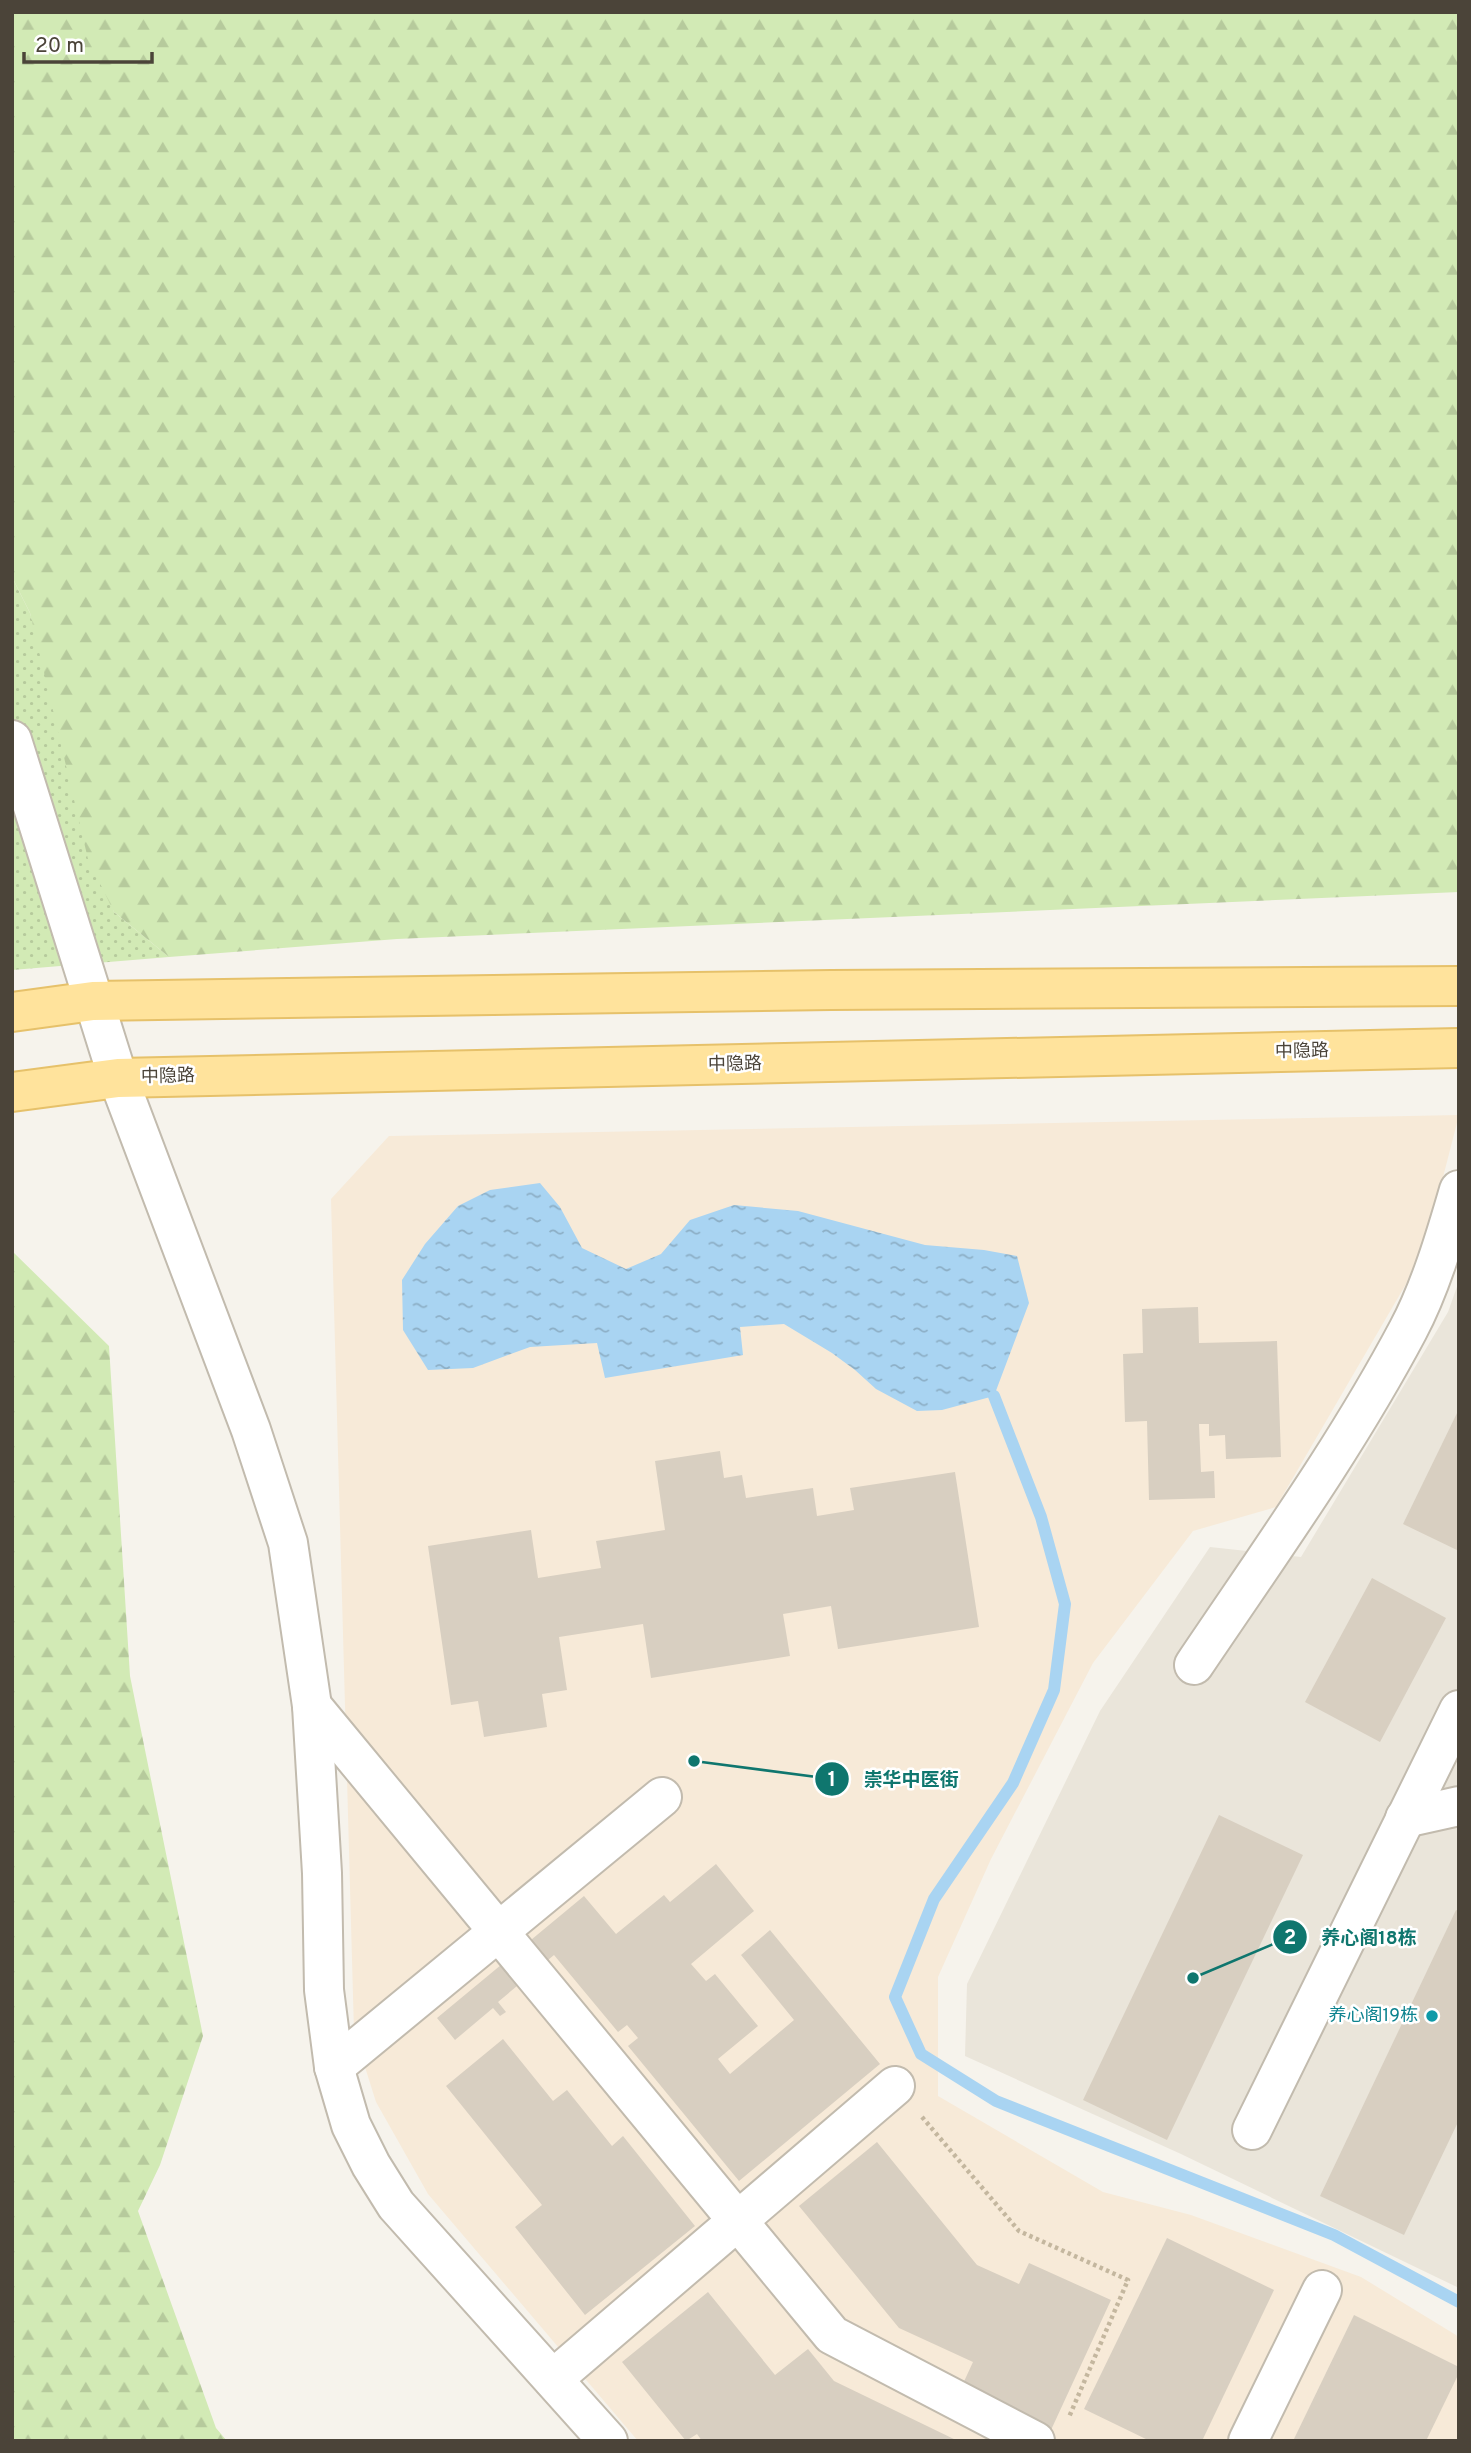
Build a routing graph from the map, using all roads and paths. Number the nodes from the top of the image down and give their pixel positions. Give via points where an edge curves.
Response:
1 (12, 740) edge
2 (1459, 986) edge
3 (93, 1001) junction
4 (12, 1012) edge
5 (1459, 1048) edge
6 (118, 1078) junction
7 (12, 1092) edge
8 (1459, 1190) edge
9 (1194, 1665) dead end
10 (312, 1706) junction
11 (1459, 1710) edge
12 (662, 1797) dead end
13 (1459, 1806) edge
14 (1405, 1818) junction
15 (499, 1932) junction
16 (334, 2067) junction
17 (895, 2086) joint
18 (1252, 2130) dead end
19 (738, 2221) junction
20 (1322, 2290) dead end
21 (553, 2379) junction
22 (1050, 2435) edge
23 (608, 2441) edge
24 (1248, 2441) edge

1 - 3 street
2 - 3 main road
3 - 4 main road
3 - 6 street
5 - 6 main road, 中隐路
6 - 7 main road, 中隐路
6 - 10 street via 251,1430 288,1543
8 - 9 street via 1409,1328 1331,1461
10 - 15 street
10 - 16 street via 323,1873 324,1990
11 - 14 street
12 - 15 street
13 - 14 street
14 - 18 street
15 - 16 street
15 - 19 street
16 - 21 street via 351,2125 396,2205
17 - 19 street
17 - 22 path via 1019,2231 1128,2280
19 - 21 street
19 - 22 street via 832,2335
20 - 24 street
21 - 23 street

